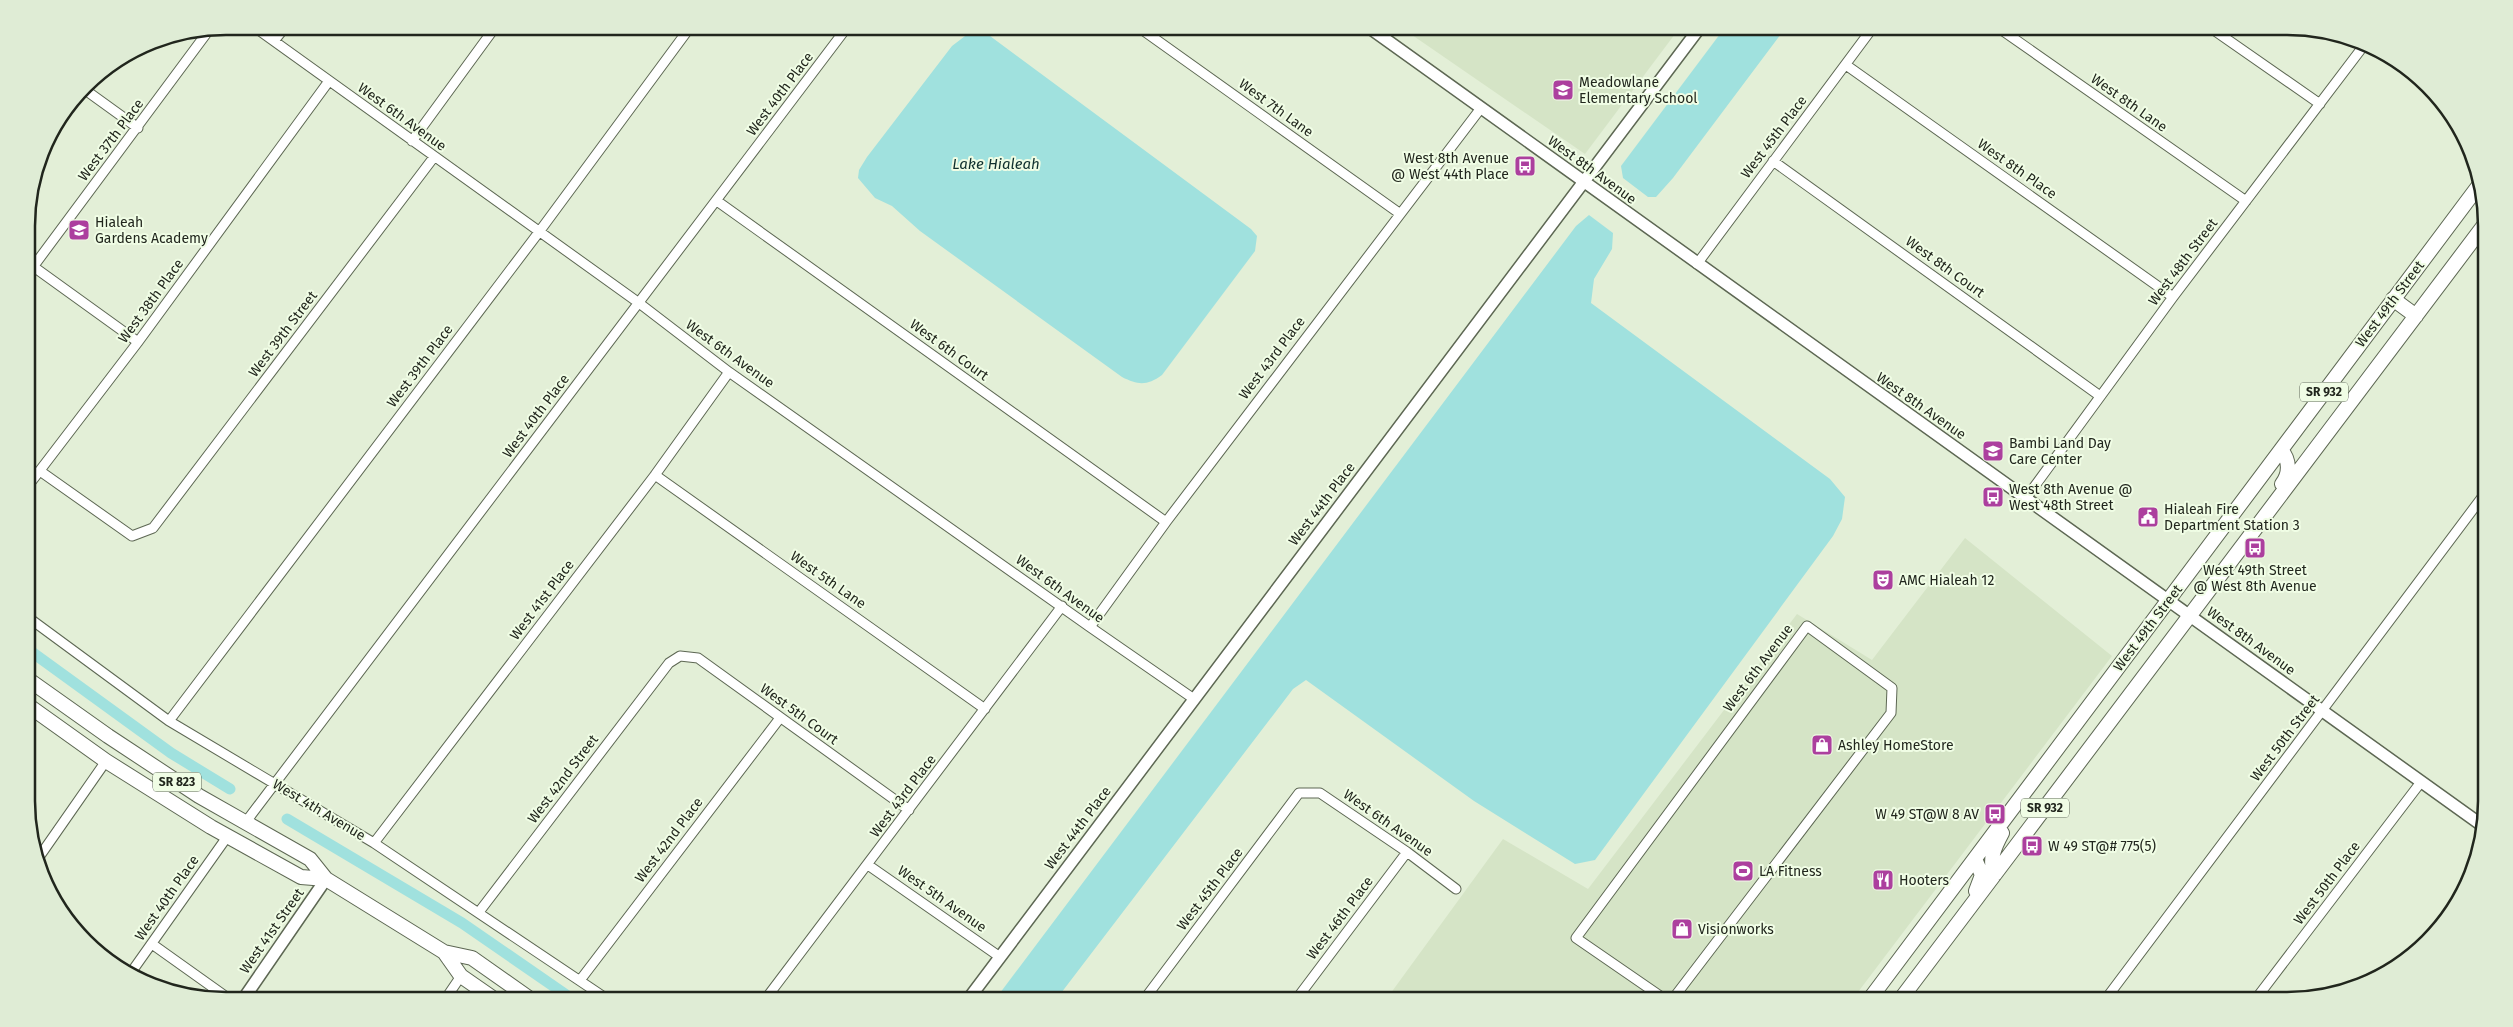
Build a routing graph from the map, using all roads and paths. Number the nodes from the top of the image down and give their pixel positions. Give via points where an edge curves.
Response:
1 (266, 35) edge
2 (279, 35) edge
3 (489, 35) edge
4 (684, 35) edge
5 (841, 35) edge
6 (1150, 35) edge
7 (1380, 35) edge
8 (1694, 35) edge
9 (1867, 35) edge
10 (2009, 35) edge
11 (2221, 35) edge
12 (204, 36) edge
13 (274, 41) junction
14 (2360, 50) edge
15 (1846, 64) junction
16 (329, 81) junction
17 (89, 93) edge
18 (2320, 104) junction
19 (1481, 108) junction
20 (138, 128) junction
21 (412, 141) junction
22 (434, 157) junction
23 (1773, 161) junction
24 (1584, 182) junction
25 (2474, 191) edge
26 (717, 201) junction
27 (2246, 201) junction
28 (1399, 213) junction
29 (2478, 229) edge
30 (539, 232) junction
31 (2478, 234) edge
32 (2471, 243) junction
33 (35, 258) edge
34 (1697, 264) junction
35 (35, 268) edge
36 (2173, 297) junction
37 (2393, 299) junction
38 (640, 304) junction
39 (2416, 316) junction
40 (138, 342) junction
41 (729, 372) junction
42 (2100, 396) junction
43 (2281, 450) junction
44 (40, 471) junction
45 (655, 475) junction
46 (35, 477) edge
47 (2026, 498) junction
48 (2478, 503) edge
49 (1166, 522) junction
50 (2254, 529) junction
51 (2168, 600) junction
52 (1062, 606) junction
53 (2189, 616) junction
54 (35, 622) edge
55 (1090, 627) junction
56 (668, 663) joint
57 (35, 684) edge
58 (1194, 698) junction
59 (985, 708) junction
60 (35, 710) edge
61 (2322, 712) junction
62 (780, 718) junction
63 (169, 721) junction
64 (106, 761) junction
65 (2421, 782) junction
66 (273, 784) junction
67 (1299, 793) joint
68 (2017, 803) junction
69 (909, 810) junction
70 (2477, 822) edge
71 (245, 823) junction
72 (227, 837) junction
73 (374, 843) junction
74 (43, 852) edge
75 (1407, 852) junction
76 (1975, 859) junction
77 (868, 865) junction
78 (1995, 874) junction
79 (326, 879) junction
80 (1456, 889) dead end
81 (479, 912) junction
82 (1953, 930) junction
83 (152, 944) junction
84 (444, 952) junction
85 (1000, 957) junction
86 (134, 968) edge
87 (461, 976) junction
88 (580, 979) junction
89 (219, 992) edge
90 (248, 992) edge
91 (450, 992) edge
92 (485, 992) edge
93 (521, 992) edge
94 (598, 992) edge
95 (771, 992) edge
96 (974, 992) edge
97 (1150, 992) edge
98 (1301, 992) edge
99 (1654, 992) edge
100 (1678, 992) edge
101 (1875, 992) edge
102 (1906, 992) edge
103 (2111, 992) edge
104 (2261, 992) edge

1 - 13 street, West 6th Avenue
2 - 13 street
3 - 21 street
4 - 30 street, West 39th Place
5 - 26 street, West 40th Place
6 - 28 street, West 7th Lane
7 - 19 street, West 8th Avenue
8 - 24 street, West 44th Place
9 - 15 street, West 45th Place
10 - 27 street, West 8th Lane
11 - 18 street
12 - 20 street, West 37th Place
13 - 16 street, West 6th Avenue
14 - 18 street, West 48th Street
15 - 23 street, West 45th Place
15 - 36 street, West 8th Place
16 - 21 street, West 6th Avenue
16 - 40 street, West 38th Place
17 - 20 street
18 - 27 street, West 48th Street
19 - 24 street, West 8th Avenue
19 - 28 street, West 43rd Place
20 - 33 street, West 37th Place
21 - 22 street, West 6th Avenue
22 - 30 street, West 6th Avenue
22 - 44 street, West 39th Street via 153,528 132,536
23 - 34 street, West 45th Place
23 - 42 street, West 8th Court
24 - 34 street, West 8th Avenue
24 - 58 street, West 44th Place
25 - 37 main road, West 49th Street / SR 932
26 - 38 street, West 40th Place
26 - 49 street, West 6th Court
27 - 36 street, West 48th Street
28 - 49 street, West 43rd Place
29 - 32 main road
30 - 38 street, West 6th Avenue
30 - 63 street, West 39th Place
31 - 32 main road, West 49th Street / SR 932
32 - 39 main road, West 49th Street / SR 932
34 - 47 street, West 8th Avenue
35 - 40 street
36 - 42 street, West 48th Street
37 - 39 main road
37 - 43 main road, West 49th Street / SR 932
38 - 41 street, West 6th Avenue
38 - 66 street, West 40th Place
39 - 50 main road, West 49th Street / SR 932
40 - 44 street, West 38th Place
41 - 45 street, West 41st Place
41 - 52 street, West 6th Avenue
42 - 47 street, West 48th Street
43 - 50 main road via 2285,454 2288,473 2262,510
43 - 51 main road, West 49th Street / SR 932
44 - 46 street, West 38th Place
45 - 59 street, West 5th Lane
45 - 73 street, West 41st Place
47 - 51 street, West 8th Avenue
48 - 61 street, West 50th Street
49 - 55 street, West 43rd Place
50 - 53 main road, West 49th Street / SR 932
51 - 53 street, West 8th Avenue
51 - 68 main road, West 49th Street / SR 932
52 - 55 street, West 6th Avenue
52 - 59 street, West 43rd Place
53 - 61 street, West 8th Avenue
53 - 78 main road, West 49th Street / SR 932
54 - 63 street, West 4th Avenue
55 - 58 street, West 6th Avenue
56 - 62 street, West 5th Court via 680,656 698,658
56 - 81 street, West 42nd Street
57 - 71 main road, SR 823 via 140,758
58 - 85 street, West 44th Place
59 - 69 street, West 43rd Place
60 - 64 main road, SR 823
61 - 65 street, West 8th Avenue
61 - 103 street, West 50th Street
62 - 69 street, West 5th Court
62 - 88 street, West 42nd Place
63 - 66 street, West 4th Avenue
64 - 72 main road, SR 823
64 - 74 street
65 - 70 street, West 8th Avenue
65 - 104 street, West 50th Place
66 - 71 street, West 40th Place
66 - 73 street, West 4th Avenue
67 - 75 street, West 6th Avenue via 1320,793
67 - 97 street, West 45th Place
68 - 76 main road, West 49th Street / SR 932
68 - 78 main road via 1994,848 1992,868
69 - 77 street, West 43rd Place
71 - 79 main road, SR 823 via 310,859
72 - 79 main road, SR 823 via 302,878
72 - 83 street, West 40th Place
73 - 81 street, West 4th Avenue
75 - 80 street, West 6th Avenue
75 - 98 street, West 46th Place
76 - 82 main road via 1982,880
76 - 101 main road, West 49th Street / SR 932
77 - 85 street, West 5th Avenue
77 - 95 street, West 43rd Place
78 - 82 main road, West 49th Street / SR 932
79 - 84 main road, SR 823
79 - 90 street, West 41st Street
81 - 88 street, West 4th Avenue
82 - 102 main road, West 49th Street / SR 932
83 - 86 street, West 40th Place
83 - 89 street
84 - 87 main road, SR 823
84 - 93 main road, SR 823 via 472,958
85 - 96 street, West 44th Place
87 - 91 street
87 - 92 main road, SR 823
88 - 94 street, West 4th Avenue
99 - 100 street, West 6th Avenue via 1576,938 1807,626 1892,688 1891,713

